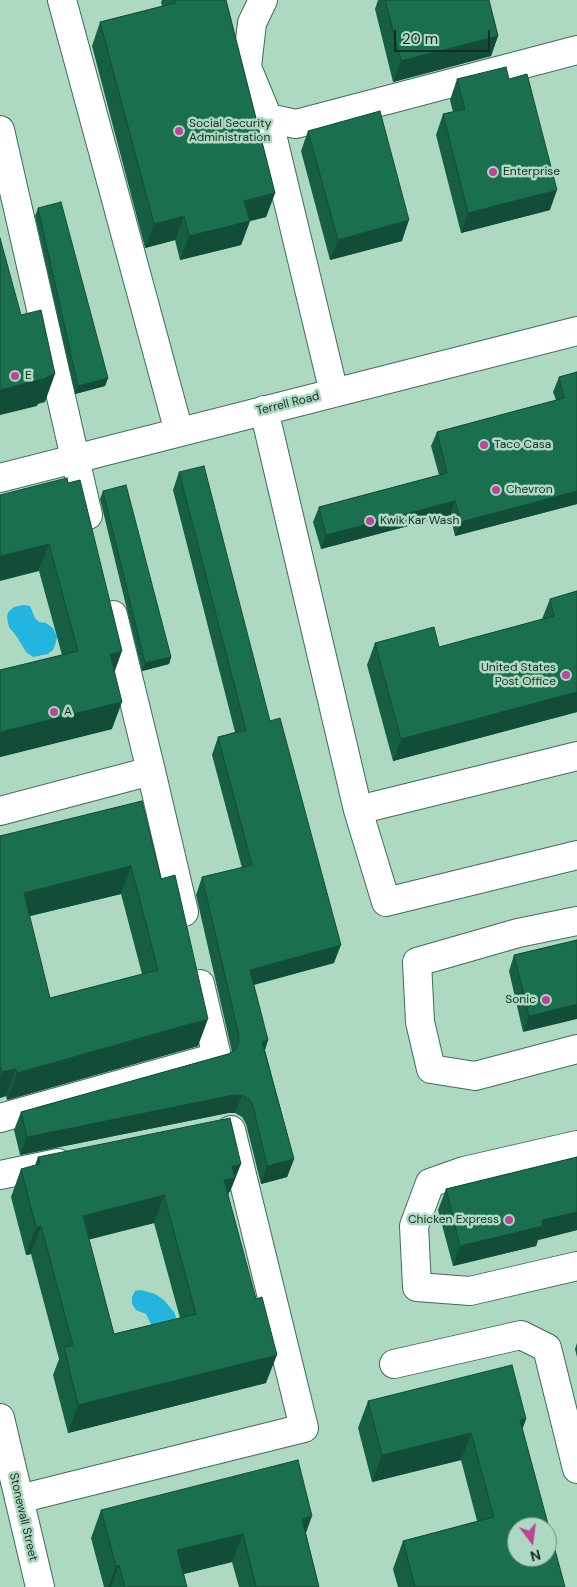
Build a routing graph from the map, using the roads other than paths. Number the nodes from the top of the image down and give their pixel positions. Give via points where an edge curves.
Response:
1 (62, 0) edge
2 (263, 0) edge
3 (577, 50) edge
4 (268, 118) junction
5 (0, 130) edge
6 (577, 331) edge
7 (334, 392) junction
8 (264, 410) junction
9 (179, 432) junction
10 (74, 459) junction
11 (0, 478) edge
12 (93, 535) edge
13 (107, 592) edge
14 (577, 756) edge
15 (151, 772) junction
16 (358, 810) junction
17 (0, 811) edge
18 (577, 855) edge
19 (577, 920) edge
20 (188, 934) edge
21 (195, 962) edge
22 (577, 1049) edge
23 (0, 1118) edge
24 (211, 1132) edge
25 (577, 1145) edge
26 (86, 1158) edge
27 (0, 1175) edge
28 (577, 1266) edge
29 (394, 1364) dead end
30 (0, 1418) edge
31 (577, 1468) edge
32 (19, 1499) junction
33 (40, 1587) edge

1 - 9 street
2 - 4 street via 252,24 247,67
3 - 4 street via 296,124
4 - 7 street
5 - 10 street
6 - 7 street, Terrell Road
7 - 8 street, Terrell Road
8 - 9 street, Terrell Road
8 - 16 street
9 - 10 street, Terrell Road
10 - 11 street, Terrell Road
10 - 12 street
13 - 15 street
14 - 16 street
15 - 17 street
15 - 20 street
16 - 18 street via 386,902
19 - 22 street via 417,962 420,1022 431,1069 475,1076
21 - 23 street via 217,1057
24 - 32 street via 231,1128 304,1428
25 - 28 street via 464,1171 430,1183 414,1226 417,1287 470,1291
26 - 27 street
29 - 31 street via 520,1335 547,1348
30 - 32 street, Stonewall Street
32 - 33 street, Stonewall Street

